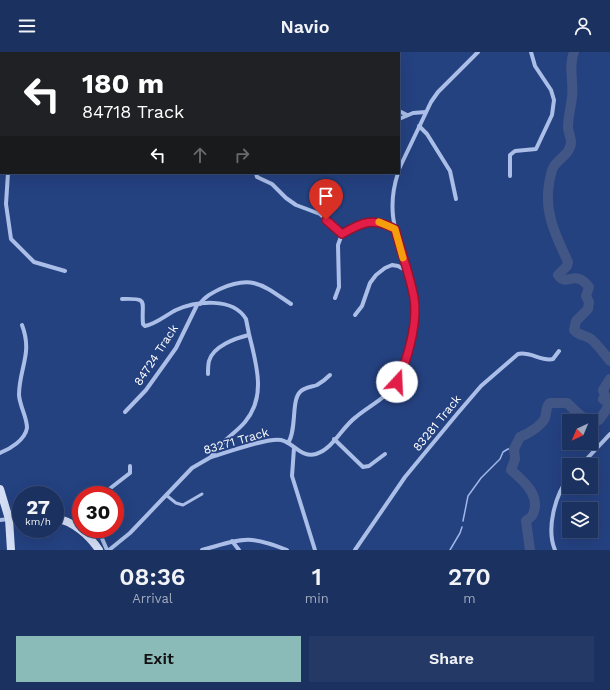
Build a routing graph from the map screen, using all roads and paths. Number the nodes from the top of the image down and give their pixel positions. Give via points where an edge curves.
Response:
1 (478, 52) edge
2 (531, 52) edge
3 (400, 112) edge
4 (426, 112) junction
5 (406, 116) junction
6 (400, 119) edge
7 (419, 126) junction
8 (400, 167) edge
9 (8, 174) edge
10 (256, 174) edge
11 (398, 174) edge
12 (510, 176) dead end
13 (456, 199) dead end
14 (395, 229) junction
15 (342, 234) junction
16 (65, 271) dead end
17 (407, 271) junction
18 (335, 298) dead end
19 (122, 299) dead end
20 (199, 304) junction
21 (291, 304) dead end
22 (355, 316) dead end
23 (22, 325) dead end
24 (249, 335) junction
25 (559, 351) dead end
26 (208, 374) dead end
27 (330, 375) dead end
28 (126, 412) dead end
29 (610, 434) edge
30 (334, 439) junction
31 (288, 443) junction
32 (294, 448) junction
33 (0, 454) edge
34 (385, 454) dead end
35 (211, 457) junction
36 (588, 458) edge
37 (130, 466) dead end
38 (113, 486) edge
39 (562, 487) edge
40 (0, 489) edge
41 (202, 494) dead end
42 (166, 495) junction
43 (0, 502) edge
44 (7, 510) junction
45 (9, 519) junction
46 (12, 519) edge
47 (0, 520) edge
48 (64, 521) edge
49 (103, 538) edge
50 (232, 541) junction
51 (110, 549) edge
52 (12, 550) edge
53 (99, 550) edge
54 (118, 550) edge
55 (202, 550) edge
56 (239, 550) edge
57 (287, 550) edge
58 (315, 550) edge
59 (355, 550) edge
60 (555, 550) edge

1 - 4 street via 438,92
2 - 12 street via 535,66 553,94 554,109 536,149 515,151 510,155
3 - 5 street
4 - 5 street
4 - 7 street
5 - 6 street
7 - 8 street
7 - 13 street via 427,134 450,171
9 - 16 street via 6,198 11,239 34,262
10 - 15 street via 257,177 272,184 286,198 320,214
11 - 14 street, 83271 Track via 391,200
14 - 15 street via 372,221
14 - 17 street, 83271 Track
15 - 18 street via 338,245 339,287
17 - 22 street via 398,266 388,266 373,279
17 - 30 street, 83271 Track via 414,298 415,315 400,377 392,389 353,419
19 - 20 street via 138,298 142,301 143,324 146,326 176,310
20 - 21 street via 218,290 250,282 263,286
20 - 24 street via 221,304 240,312 246,319
20 - 28 street, 84724 Track via 176,348 146,390
23 - 33 street via 27,347 20,398 27,428 22,438
24 - 26 street via 237,338 216,350 209,360
24 - 35 street via 258,378 256,404 246,422 223,442
25 - 59 street, 83281 Track via 553,359 548,360 518,354 481,386 405,477
27 - 31 street via 299,393 292,435
29 - 36 street
30 - 32 street, 83271 Track via 316,454 303,453
30 - 34 street via 363,467 369,466
31 - 32 street, 83271 Track
31 - 35 street, 83271 Track via 281,440 269,441
32 - 58 street via 292,476
35 - 42 street, 83271 Track via 192,468
37 - 38 street via 130,473
39 - 60 street via 554,507 552,532
40 - 44 street
41 - 42 lane via 183,505
42 - 51 street, 83271 Track via 130,533
43 - 44 lane
44 - 45 street
45 - 46 street
45 - 47 street
45 - 52 street
48 - 53 street via 83,532
49 - 51 street
50 - 55 street
50 - 56 street
50 - 57 street via 256,539
51 - 54 street

